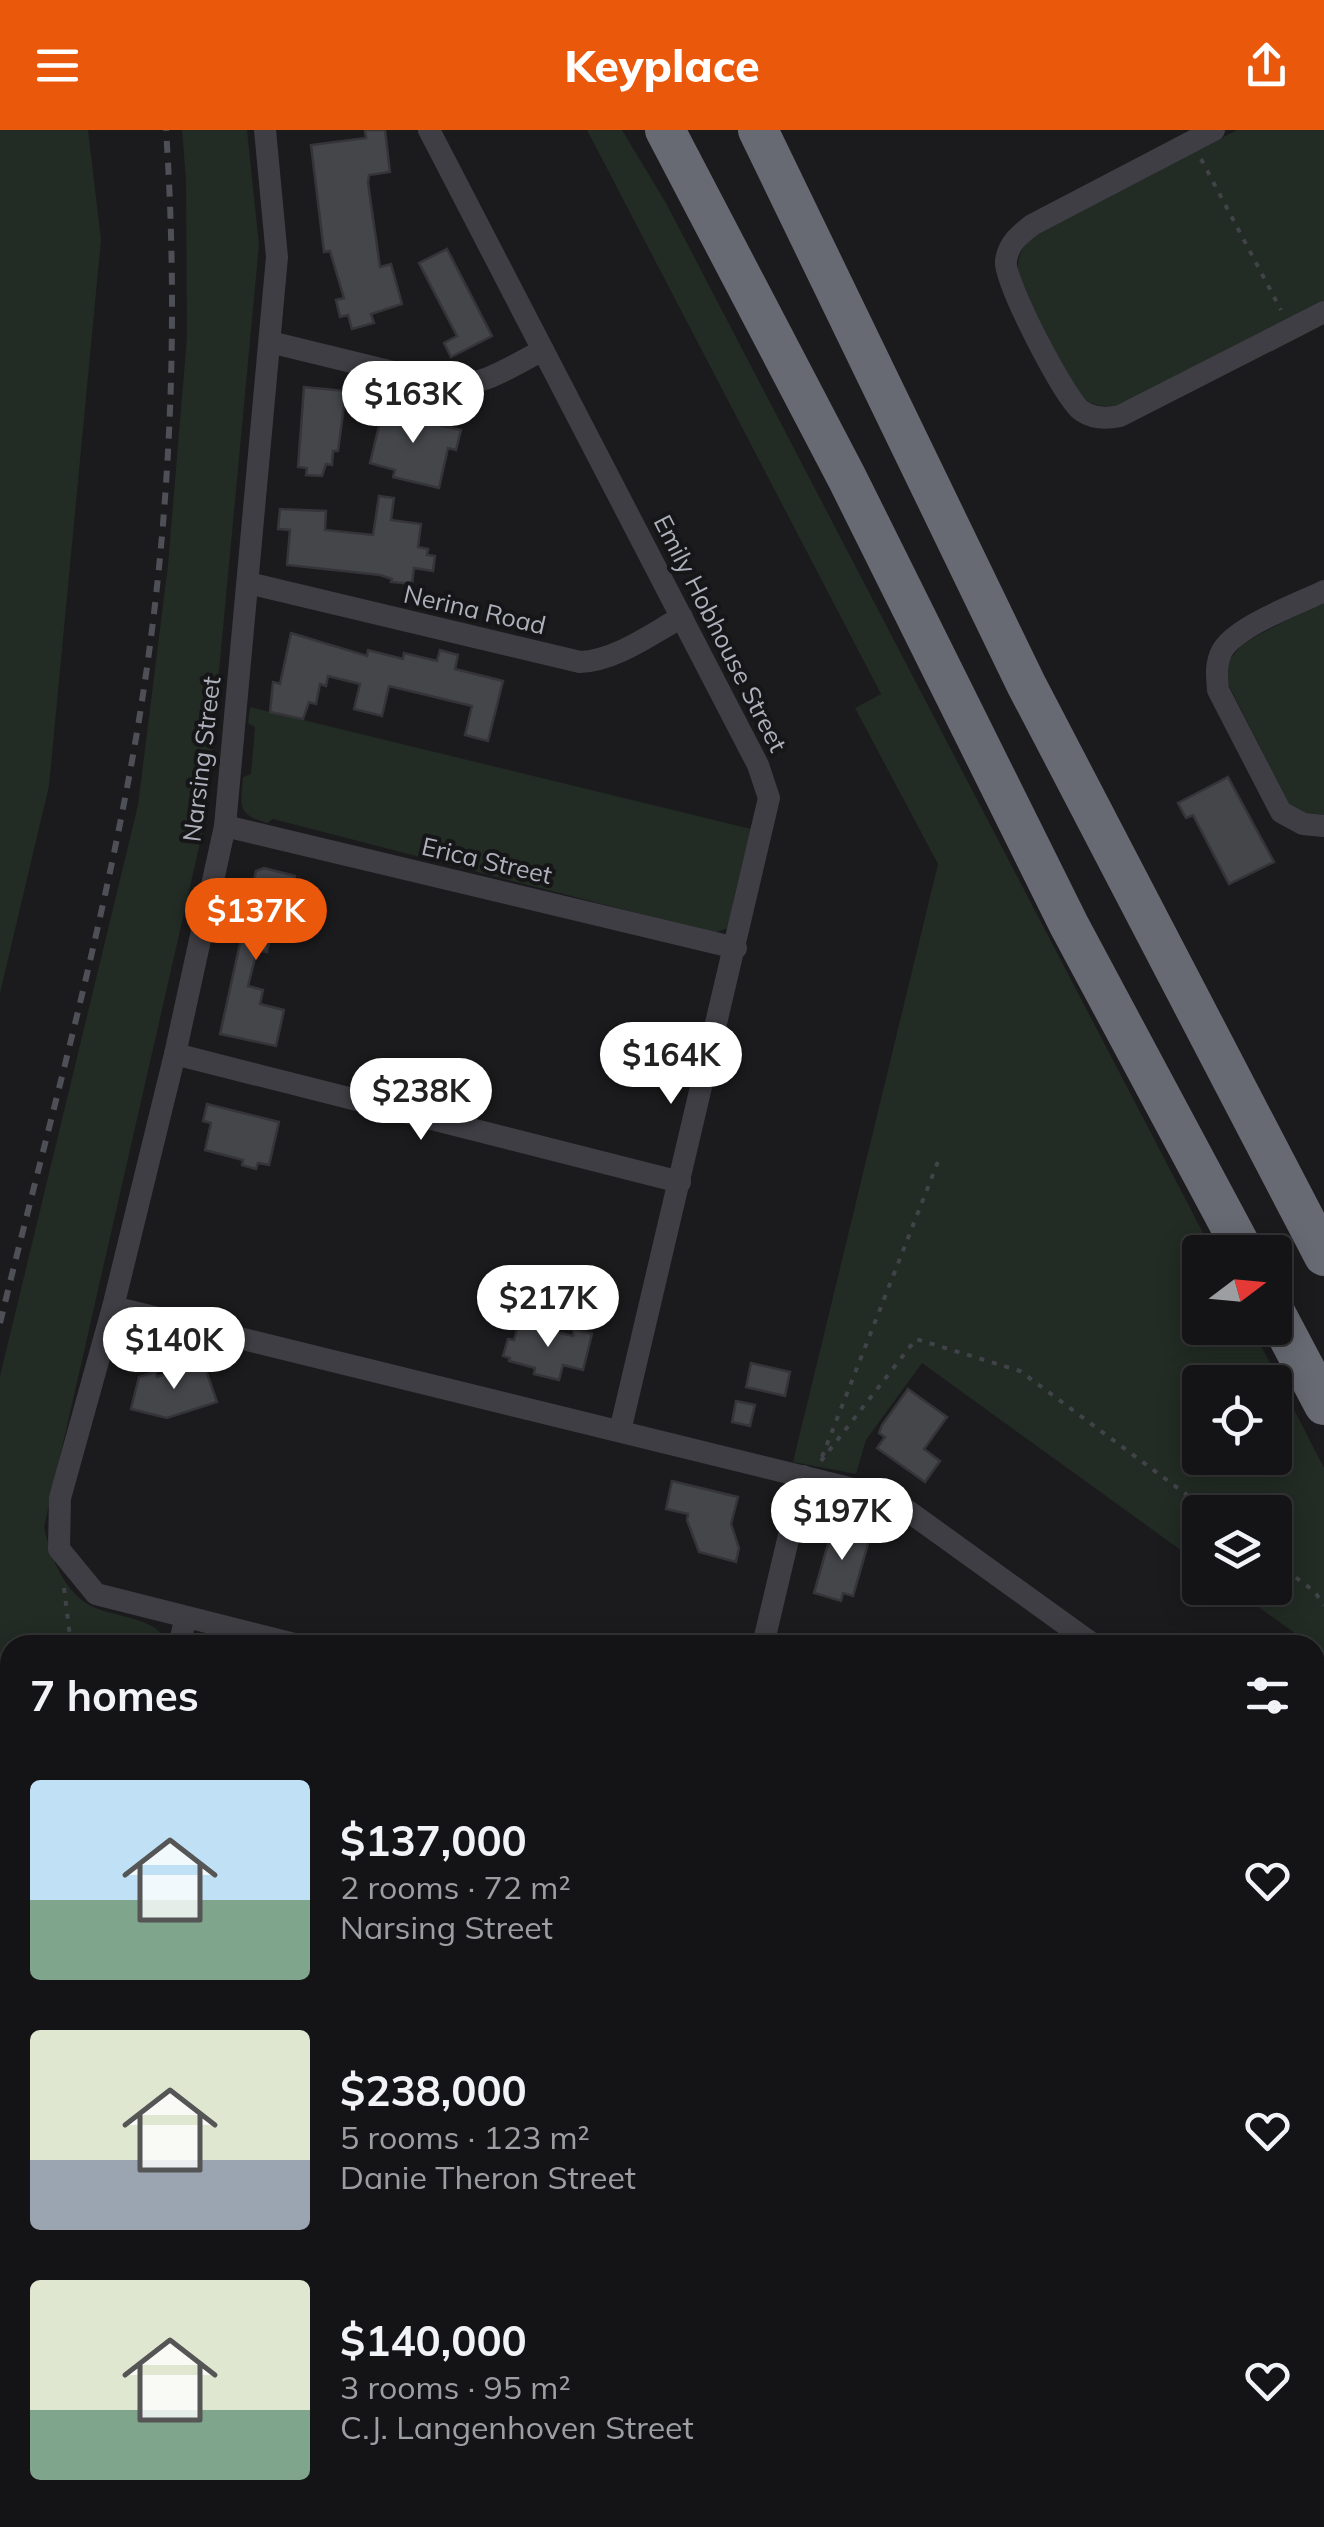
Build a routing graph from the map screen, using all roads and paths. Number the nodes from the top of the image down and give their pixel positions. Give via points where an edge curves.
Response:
1 (265, 130) edge
2 (429, 130) edge
3 (657, 130) edge
4 (666, 130) edge
5 (739, 130) edge
6 (758, 130) edge
7 (1214, 130) edge
8 (1191, 142) junction
9 (702, 199) junction
10 (1324, 312) edge
11 (1291, 329) junction
12 (270, 342) junction
13 (543, 350) junction
14 (248, 583) junction
15 (980, 587) junction
16 (1324, 591) edge
17 (682, 617) junction
18 (225, 826) junction
19 (1324, 826) edge
20 (736, 948) junction
21 (174, 1054) junction
22 (940, 1159) dead end
23 (680, 1182) junction
24 (1235, 1235) edge
25 (1324, 1256) edge
26 (113, 1307) junction
27 (1292, 1344) edge
28 (1324, 1405) edge
29 (620, 1431) junction
30 (812, 1469) junction
31 (1187, 1495) edge
32 (59, 1549) junction
33 (1292, 1575) edge
34 (1324, 1605) edge
35 (186, 1617) junction
36 (70, 1635) edge
37 (182, 1635) edge
38 (258, 1635) edge
39 (766, 1635) edge
40 (1080, 1635) edge

1 - 12 street, Narsing Street via 277,257
2 - 13 street, Emily Hobhouse Street
3 - 9 highway
4 - 9 highway
5 - 15 highway
6 - 15 highway
7 - 8 street
8 - 11 path
8 - 11 street via 1016,237 1006,276 1072,402 1082,412 1120,416
9 - 24 highway via 1069,925
10 - 11 street
12 - 13 street via 464,386
12 - 14 street, Narsing Street
13 - 17 street, Emily Hobhouse Street
14 - 17 street, Nerina Road via 580,662 610,655
14 - 18 street, Narsing Street
15 - 25 highway
16 - 19 street via 1238,634 1222,650 1216,669 1218,690 1281,812
17 - 20 street, Emily Hobhouse Street via 767,784 770,807
18 - 20 street, Erica Street
18 - 21 street, Narsing Street
20 - 23 street, Emily Hobhouse Street
21 - 23 street
21 - 26 street, Narsing Street
22 - 30 path
23 - 29 street, Emily Hobhouse Street
26 - 29 street
26 - 32 street, Narsing Street via 60,1498
27 - 28 highway
29 - 30 street
30 - 31 path via 916,1340 1020,1370
30 - 39 street
30 - 40 street via 890,1498
32 - 35 street via 96,1594
32 - 36 path
33 - 34 path
35 - 37 street
35 - 38 street

